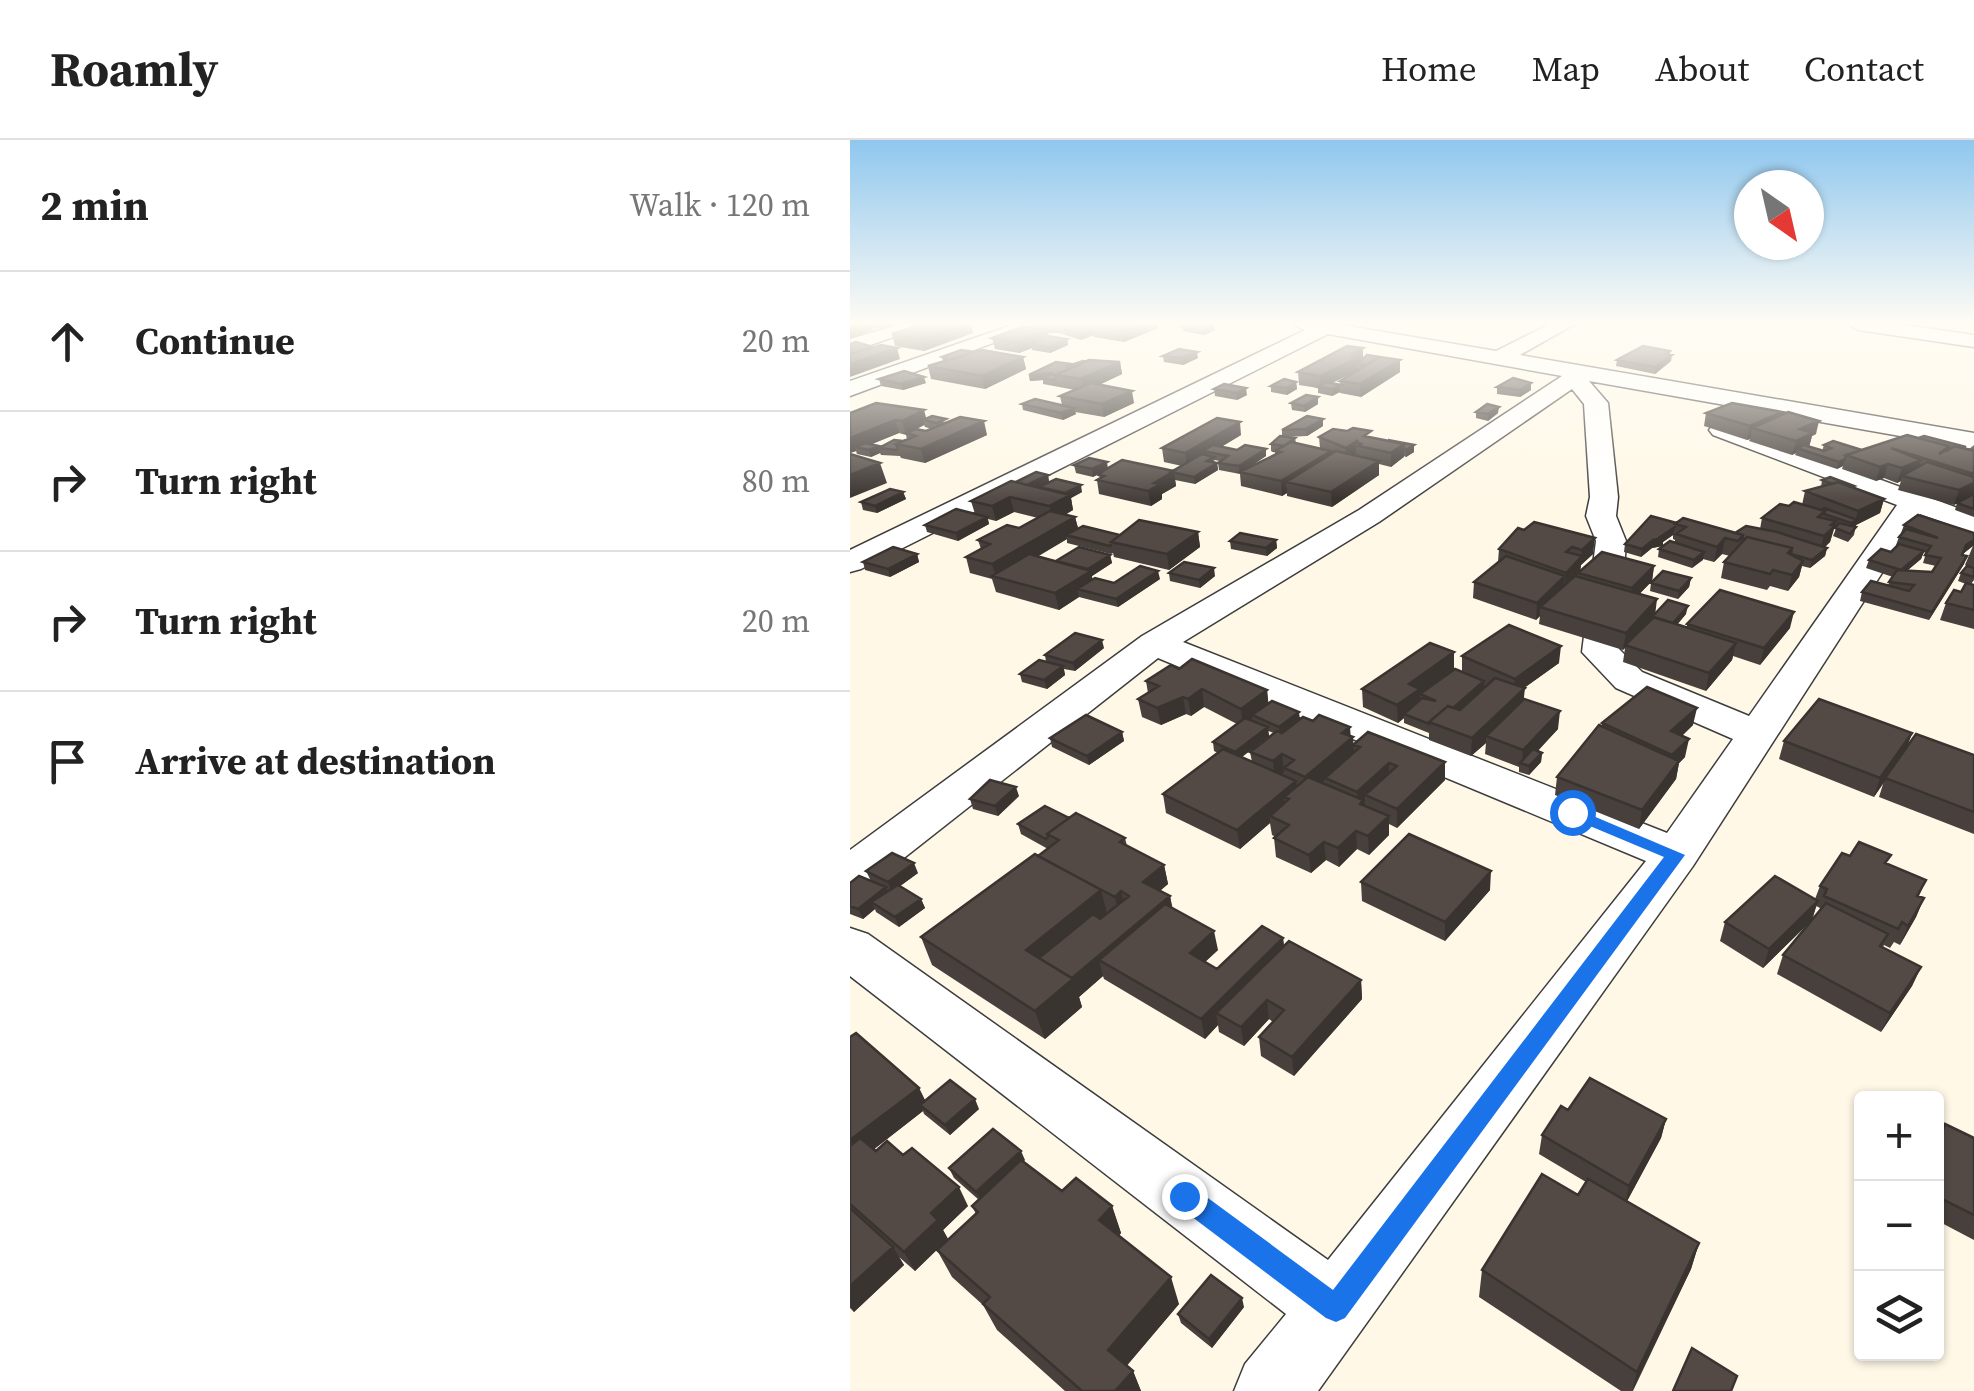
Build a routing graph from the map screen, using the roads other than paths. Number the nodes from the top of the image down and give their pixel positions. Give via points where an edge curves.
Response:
1 (1202, 382) edge
2 (1566, 382) edge
3 (1582, 382) edge
4 (1622, 382) edge
5 (1639, 382) edge
6 (1974, 441) edge
7 (1914, 501) junction
8 (1974, 524) edge
9 (850, 562) edge
10 (1155, 644) junction
11 (1757, 734) junction
12 (1676, 855) junction
13 (850, 875) edge
14 (850, 948) edge
15 (1336, 1308) junction
16 (1272, 1391) edge

1 - 9 street
2 - 10 street via 1369,516
3 - 11 street via 1596,402 1600,516 1611,541 1600,652 1629,680
4 - 7 street via 1672,411
5 - 6 street
7 - 8 street
7 - 11 street
10 - 12 street
10 - 13 street
11 - 12 street
12 - 15 street
14 - 15 street
15 - 16 street

